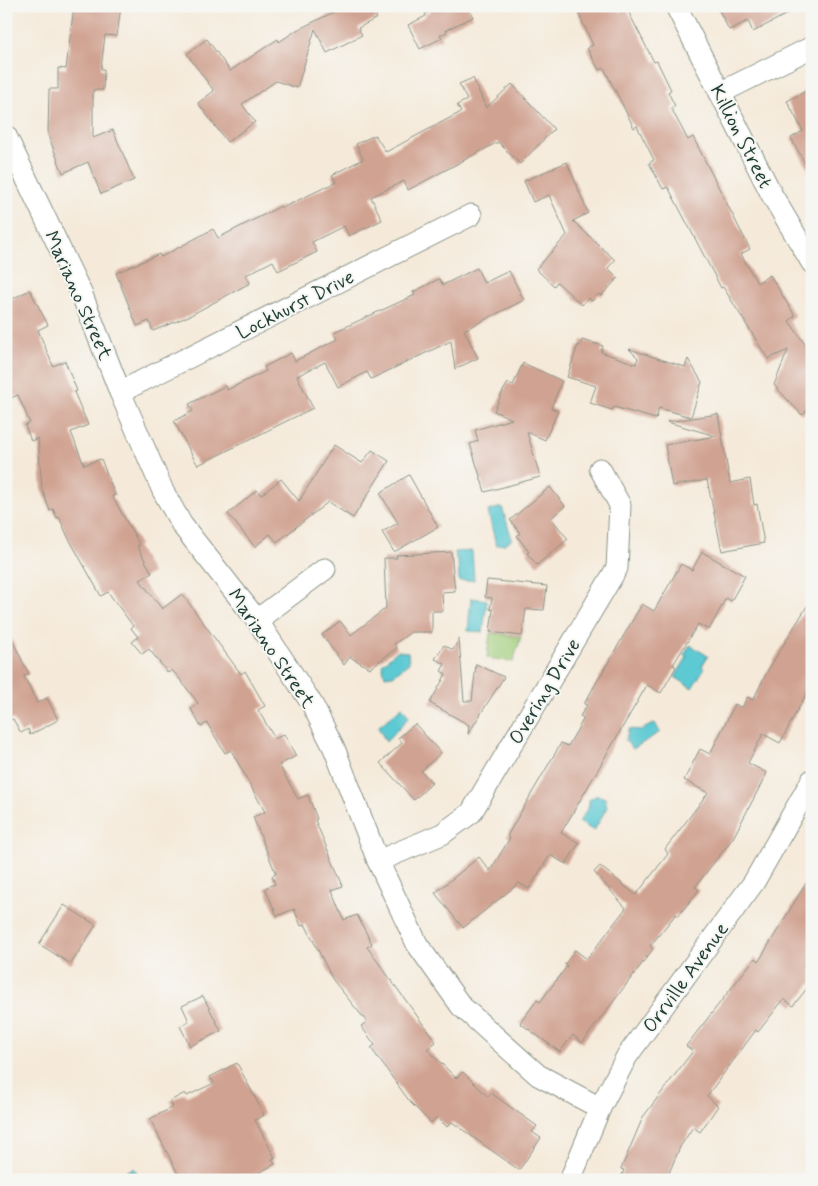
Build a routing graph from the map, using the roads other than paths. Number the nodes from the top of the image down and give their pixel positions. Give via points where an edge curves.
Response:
1 (676, 6) edge
2 (812, 47) edge
3 (720, 93) junction
4 (6, 136) edge
5 (471, 215) dead end
6 (812, 263) edge
7 (120, 392) junction
8 (600, 469) dead end
9 (325, 569) dead end
10 (256, 620) junction
11 (812, 780) edge
12 (378, 861) junction
13 (600, 1108) junction
14 (570, 1180) edge

1 - 3 street, Killion Street
2 - 3 street
3 - 6 street, Killion Street via 772,195
4 - 7 street, Mariano Street via 82,296
5 - 7 street, Lockhurst Drive
7 - 10 street, Mariano Street via 163,491 182,525
8 - 12 street, Overing Drive via 620,504 617,568 471,813 442,834
9 - 10 street
10 - 12 street, Mariano Street via 316,713 334,748
11 - 13 street, Orrville Avenue via 754,882 627,1056
12 - 13 street, Mariano Street via 417,944 460,1006 538,1074
13 - 14 street, Orrville Avenue

